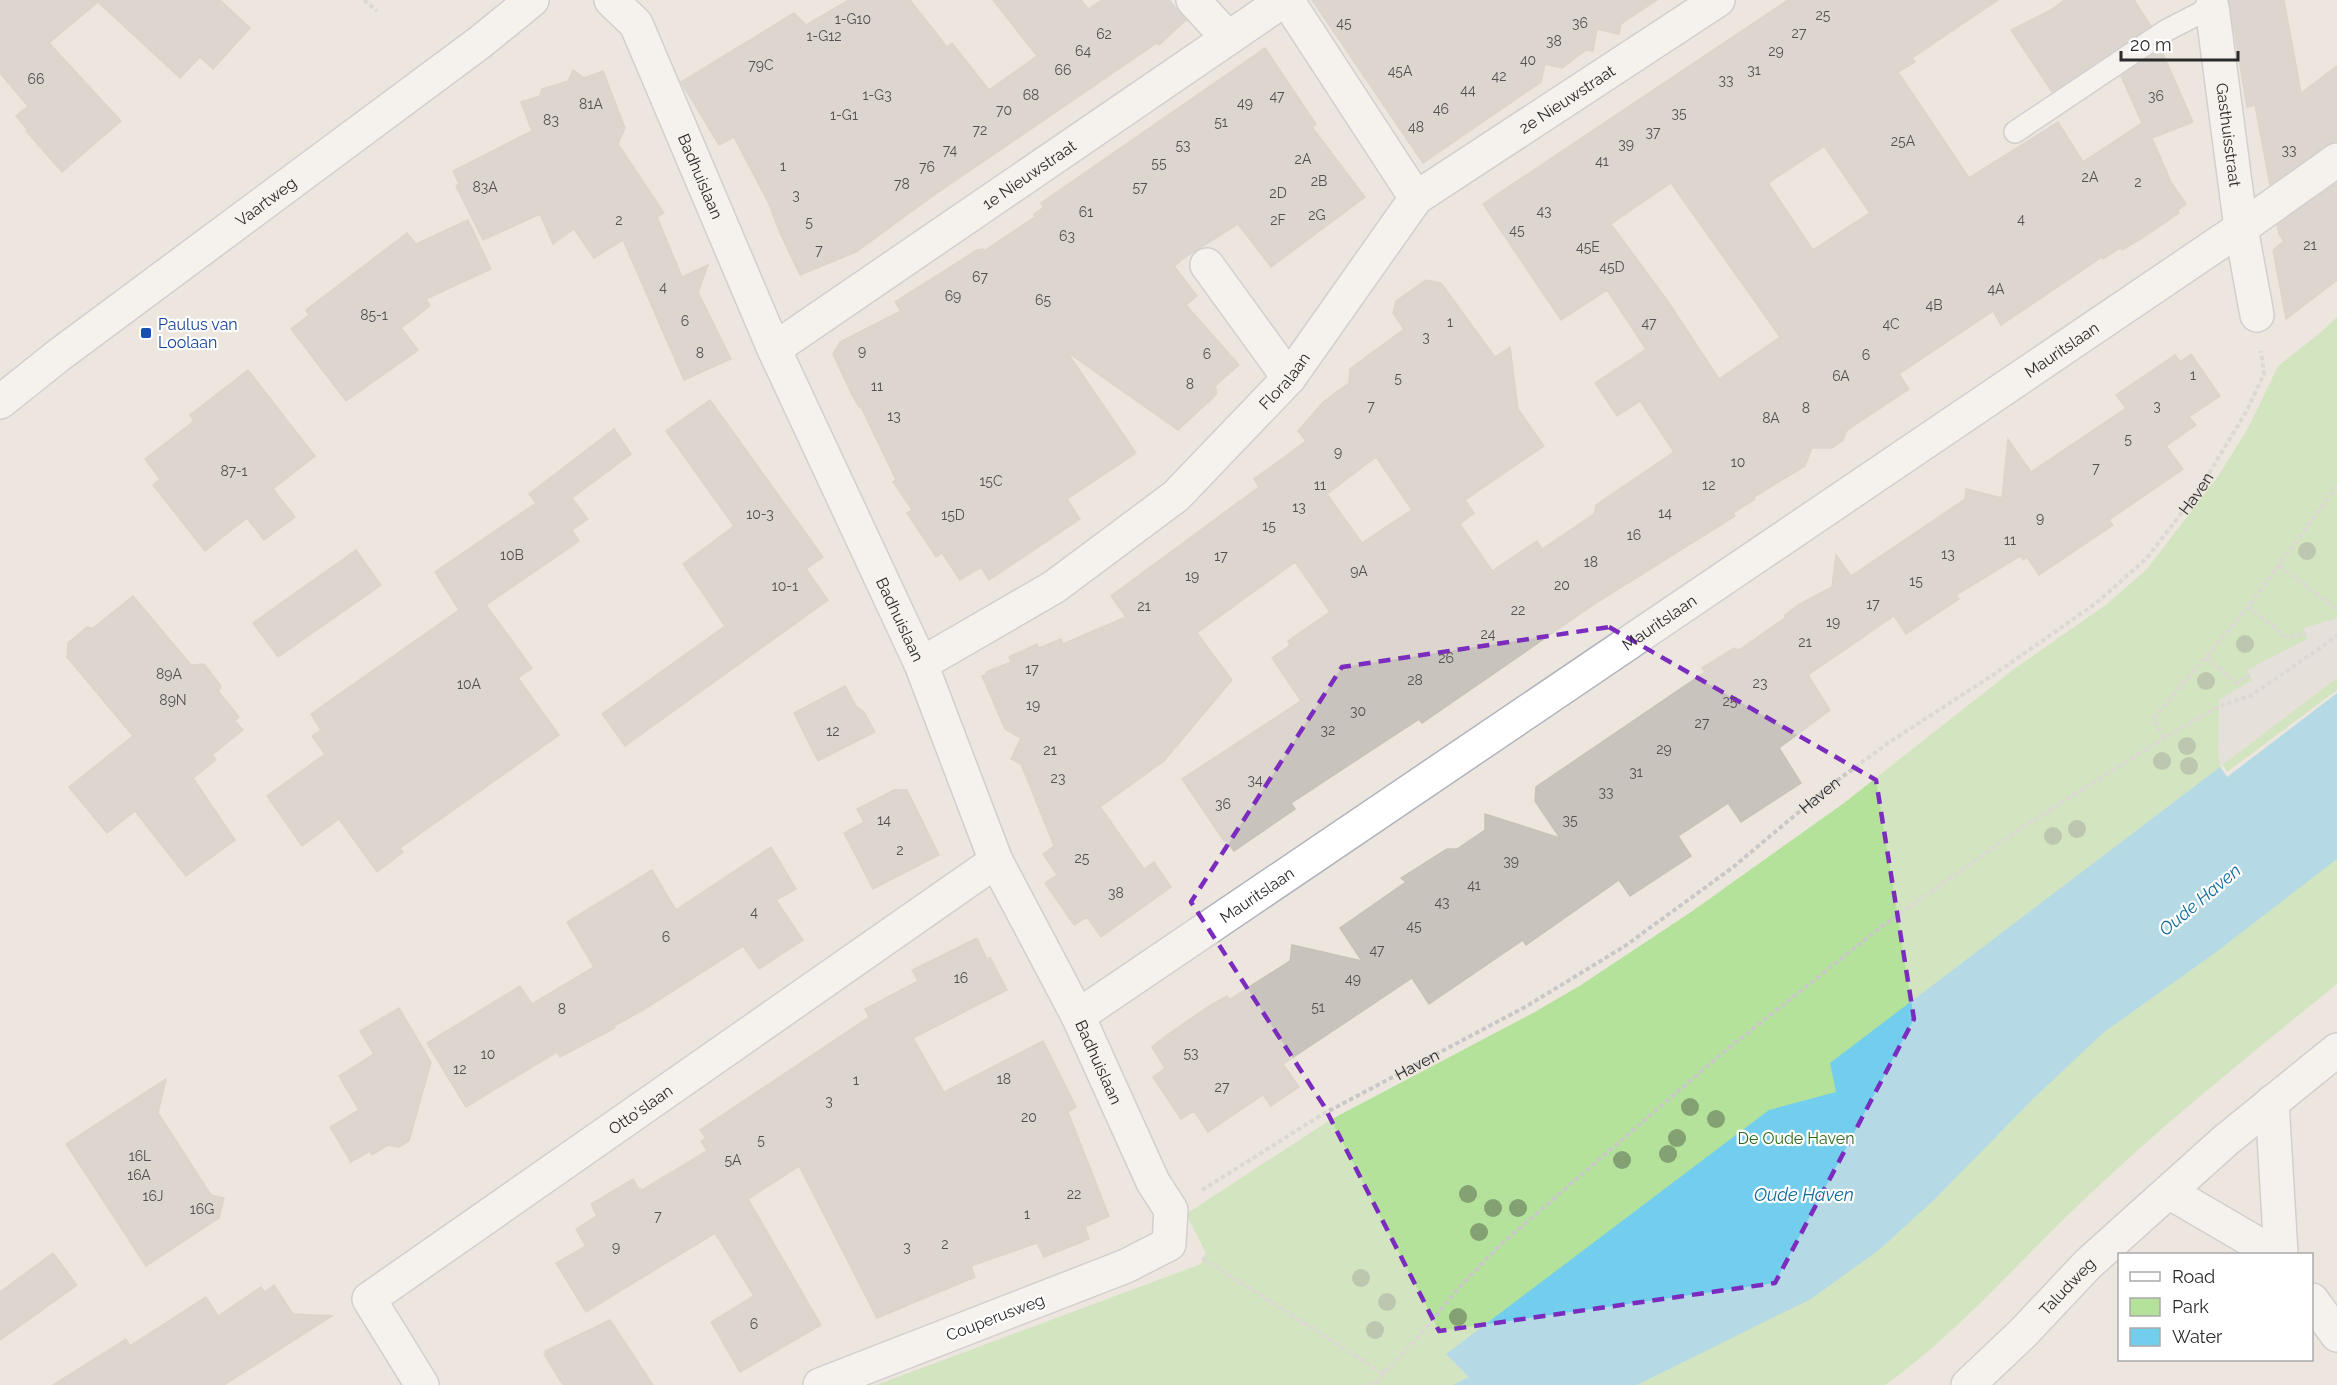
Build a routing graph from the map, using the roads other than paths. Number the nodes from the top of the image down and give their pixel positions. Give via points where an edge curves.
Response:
1 (532, 0) edge
2 (610, 0) edge
3 (1193, 0) edge
4 (1285, 0) edge
5 (1718, 0) edge
6 (2212, 8) joint
7 (1228, 38) junction
8 (2015, 132) dead end
9 (2337, 160) edge
10 (1416, 198) junction
11 (2241, 228) junction
12 (1207, 265) dead end
13 (2257, 315) road end
14 (774, 349) junction
15 (1289, 378) junction
16 (0, 402) edge
17 (921, 664) junction
18 (996, 861) junction
19 (1078, 1016) junction
20 (2337, 1050) edge
21 (2272, 1102) junction
22 (2169, 1192) junction
23 (1169, 1244) joint
24 (2273, 1253) edge
25 (2280, 1253) edge
26 (2313, 1301) edge
27 (2337, 1335) edge
28 (422, 1385) edge
29 (820, 1385) edge
30 (1968, 1385) edge

1 - 16 street, Vaartweg
2 - 14 street, Badhuislaan via 636,24
3 - 7 street
4 - 7 street, 1e Nieuwstraat
4 - 10 street
5 - 10 street, 2e Nieuwstraat
6 - 8 lane via 2167,30
6 - 11 street, Gasthuisstraat
7 - 14 street, 1e Nieuwstraat
9 - 11 street, Mauritslaan
10 - 15 street, Floralaan
11 - 13 street
11 - 19 street, Mauritslaan
12 - 15 street
14 - 17 street, Badhuislaan
15 - 17 street, Floralaan via 1176,496 1054,587
17 - 18 street, Badhuislaan
18 - 19 street, Badhuislaan
18 - 28 street, Otto'slaan via 369,1299
19 - 23 street, Badhuislaan via 1153,1182 1170,1210
20 - 21 street, Taludweg
21 - 22 street, Taludweg
21 - 25 street
22 - 24 street
22 - 30 street, Taludweg via 2088,1264 2024,1333
23 - 29 street, Couperusweg via 1126,1266
26 - 27 street

